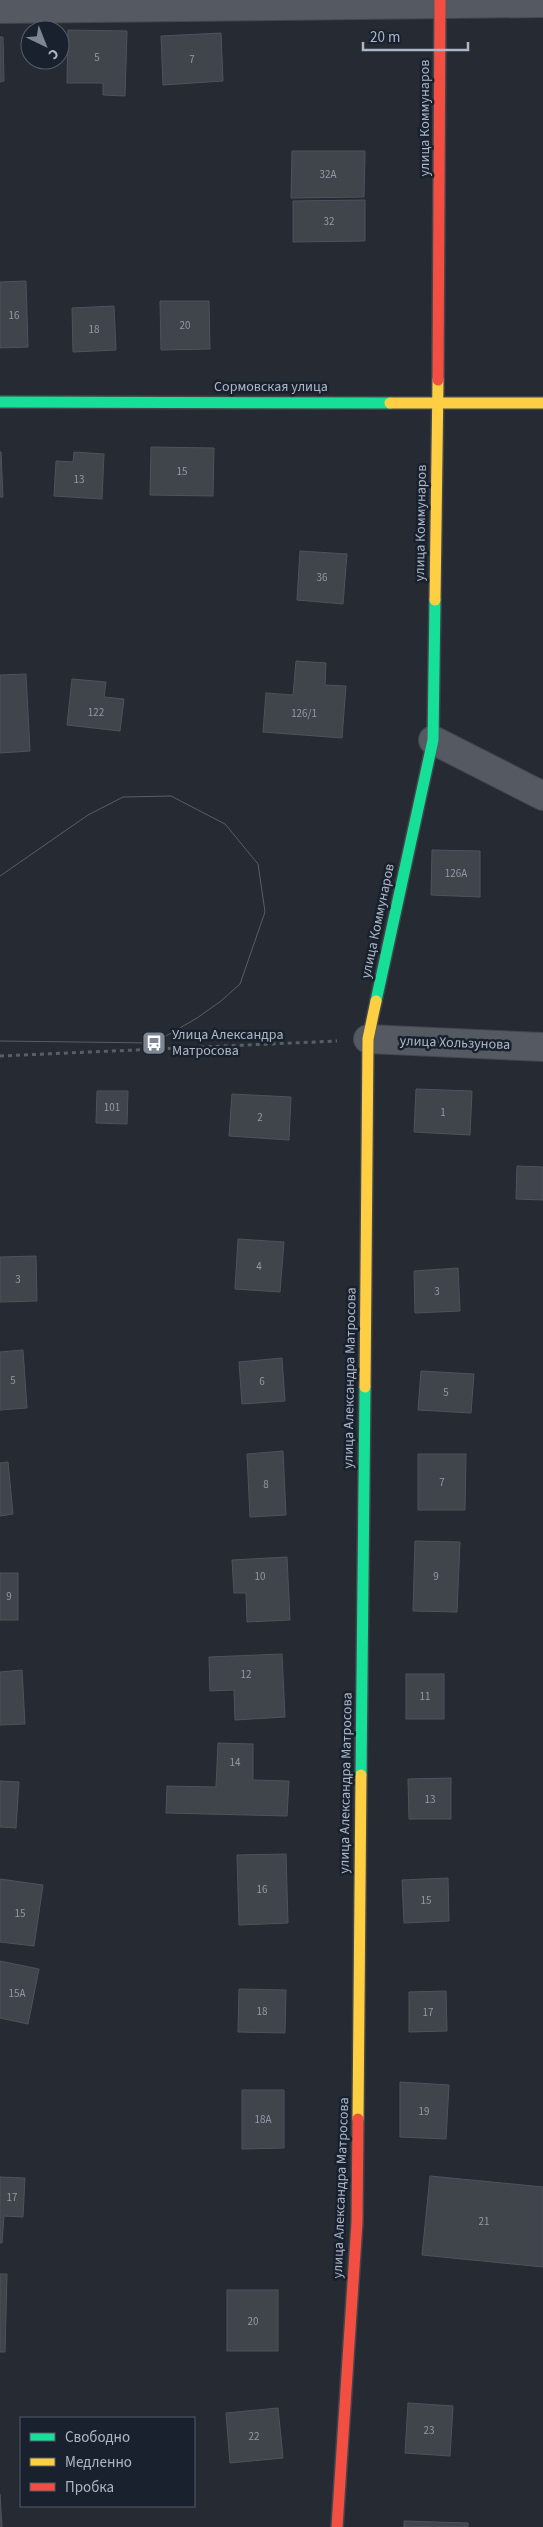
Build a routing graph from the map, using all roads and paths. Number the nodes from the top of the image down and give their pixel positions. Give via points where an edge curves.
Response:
1 (440, 1) edge
2 (543, 3) edge
3 (0, 9) edge
4 (0, 402) edge
5 (438, 402) junction
6 (543, 403) edge
7 (433, 740) junction
8 (543, 796) edge
9 (368, 1039) junction
10 (543, 1047) edge
11 (0, 1056) edge
12 (337, 2527) edge

1 - 2 street
1 - 3 street
1 - 5 street, улица Коммунаров
4 - 5 street, Сормовская улица
5 - 6 street, Сормовская улица
5 - 7 street, улица Коммунаров
7 - 8 street
7 - 9 street, улица Коммунаров
9 - 10 street, улица Хользунова
9 - 11 path
9 - 12 street, улица Александра Матросова via 357,2222

